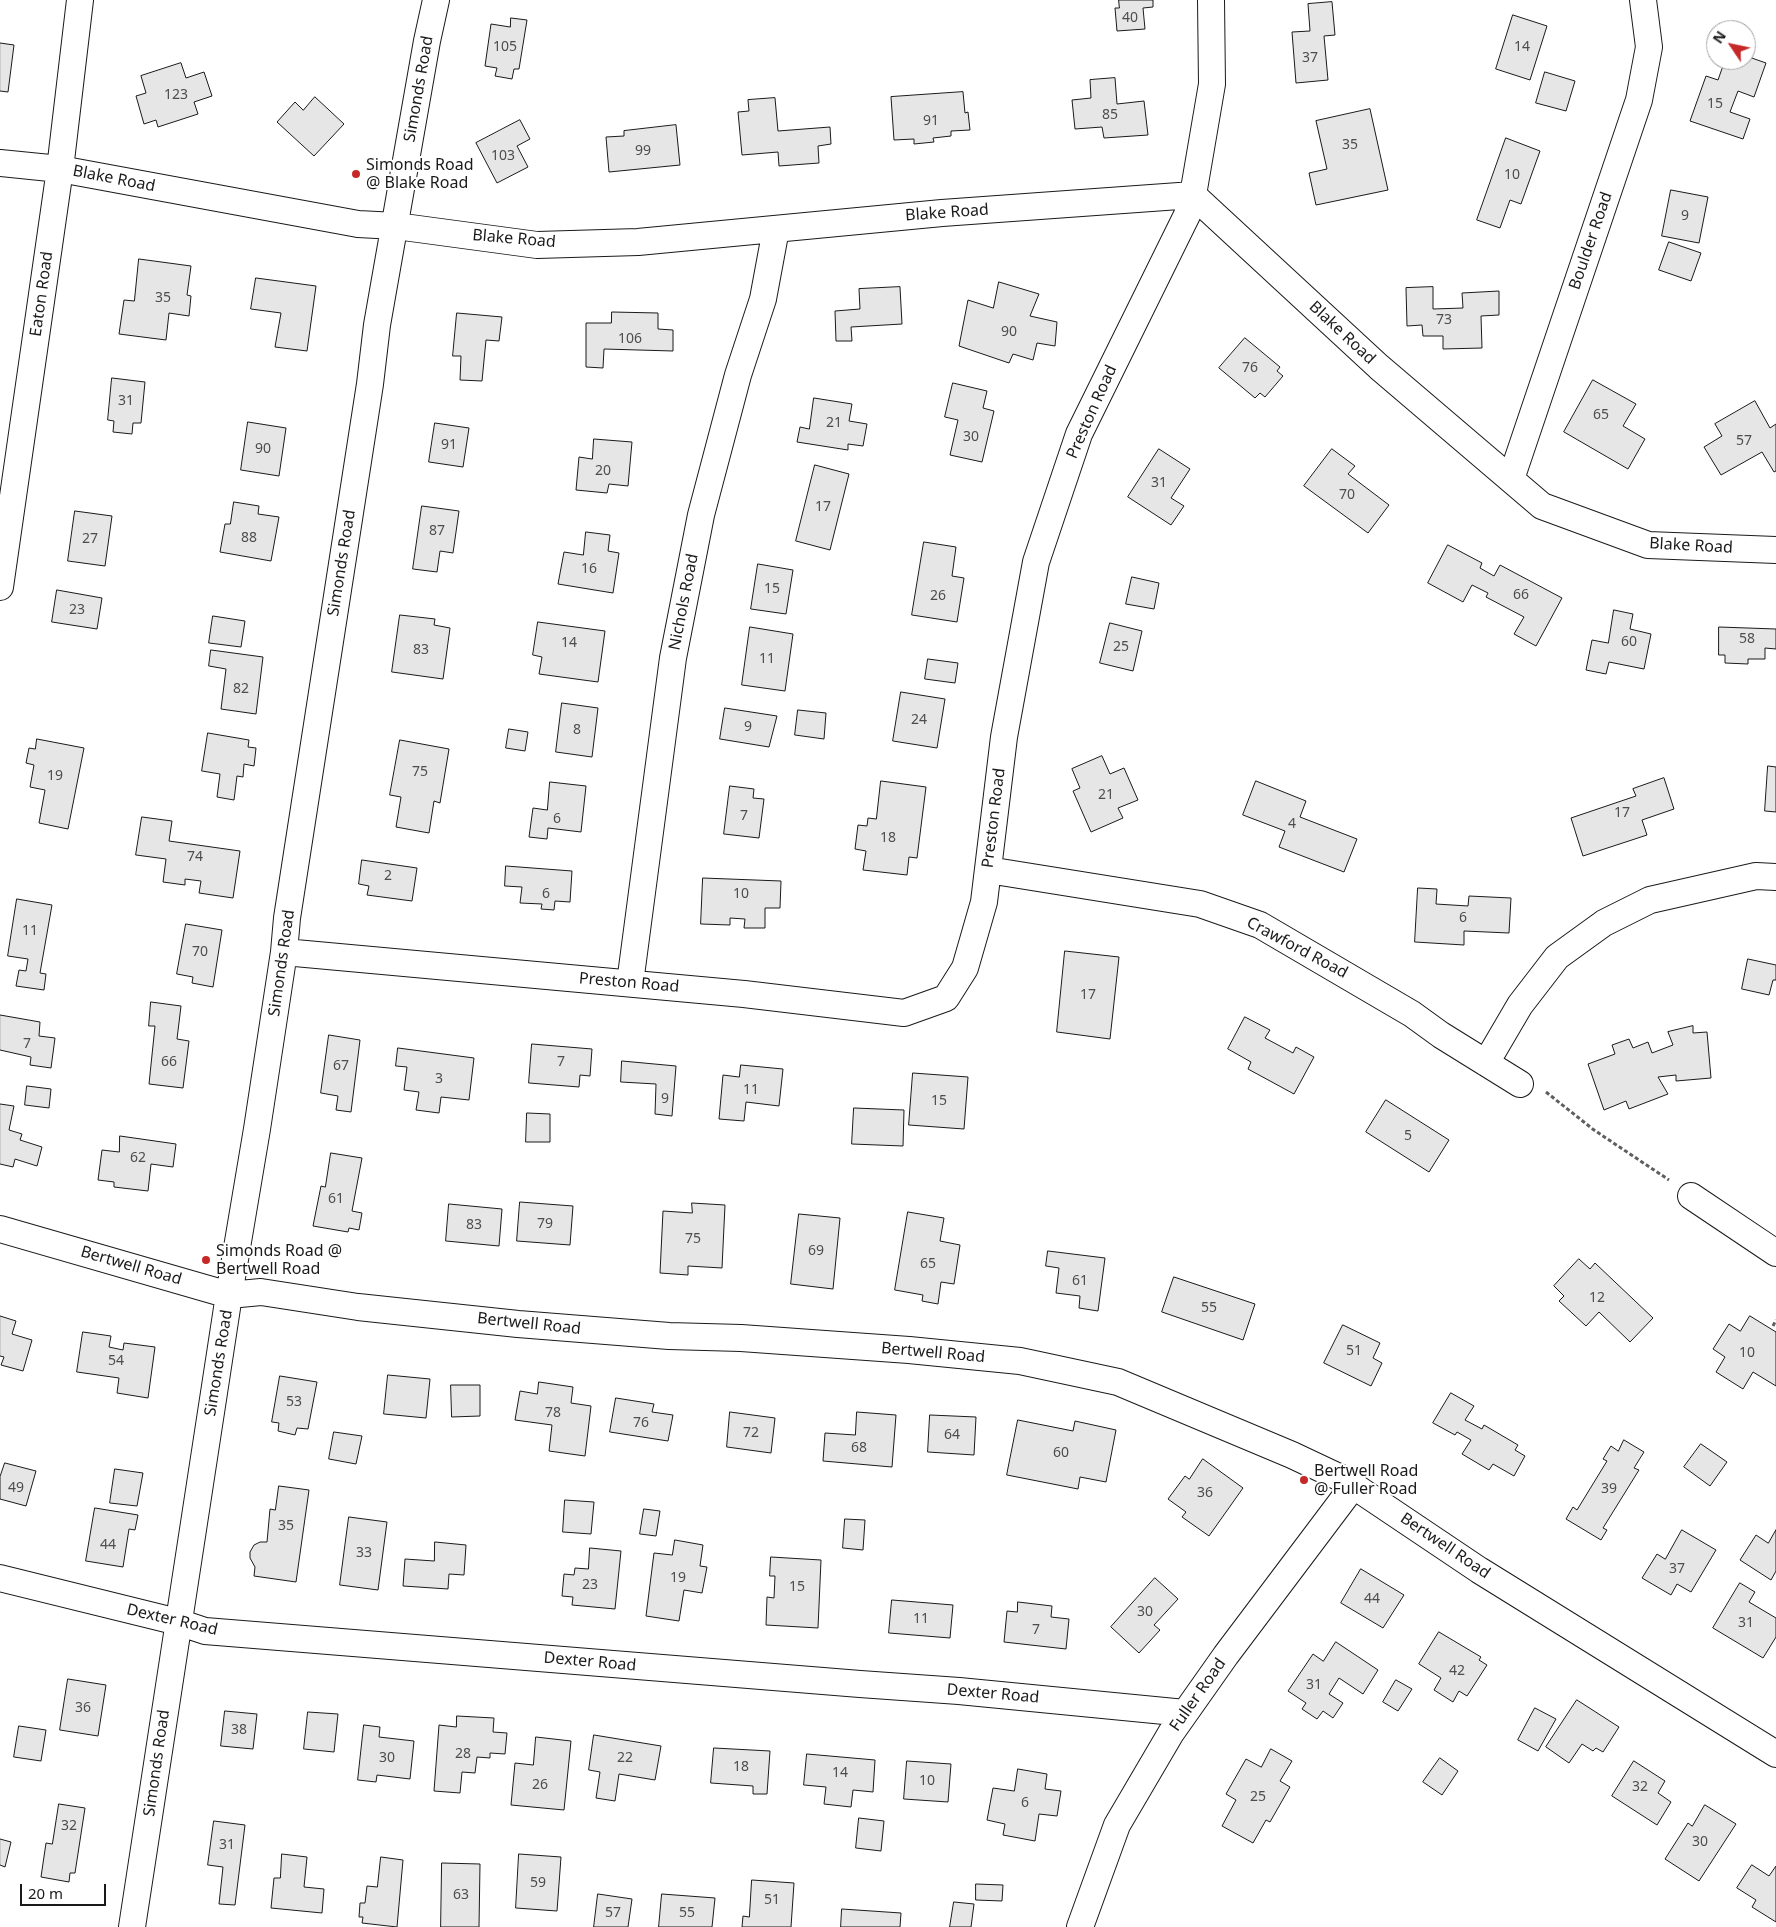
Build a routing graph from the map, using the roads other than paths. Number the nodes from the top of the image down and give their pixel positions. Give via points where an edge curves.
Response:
1 (80, 0) edge
2 (436, 0) edge
3 (1211, 0) edge
4 (1643, 0) edge
5 (0, 163) edge
6 (60, 169) junction
7 (1193, 195) junction
8 (396, 226) junction
9 (776, 229) junction
10 (1511, 479) junction
11 (1776, 550) edge
12 (0, 587) edge
13 (988, 870) junction
14 (1776, 877) edge
15 (284, 952) junction
16 (630, 983) junction
17 (1486, 1063) junction
18 (1520, 1084) road end
19 (1691, 1196) road end
20 (0, 1229) edge
21 (1776, 1253) edge
22 (229, 1295) junction
23 (1354, 1486) junction
24 (0, 1578) edge
25 (178, 1622) junction
26 (1185, 1713) junction
27 (1776, 1754) edge
28 (132, 1927) edge
29 (1080, 1927) edge

1 - 6 street, Eaton Road
2 - 8 street, Simonds Road
3 - 7 street, Preston Road via 1212,84
4 - 10 street, Boulder Road via 1649,47 1639,100
5 - 6 street, Blake Road
6 - 8 street, Blake Road via 358,224
6 - 12 street, Eaton Road
7 - 9 street, Blake Road
7 - 10 street, Blake Road via 1379,367
7 - 13 street, Preston Road via 1187,215 1079,434 1036,562 1004,737
8 - 9 street, Blake Road via 537,244 638,242
8 - 15 street, Simonds Road via 377,325
9 - 16 street, Nichols Road via 763,299 738,375 702,515 672,658
10 - 11 street, Blake Road via 1542,506 1648,546
13 - 16 street, Preston Road via 984,902 965,968 946,998 904,1013
13 - 17 street, Crawford Road via 1200,904 1260,925 1412,1014
14 - 17 street via 1756,876 1650,900 1604,923 1557,957 1520,1005
15 - 16 street, Preston Road
15 - 22 street, Simonds Road
17 - 18 street, Crawford Road
19 - 21 street
20 - 22 street, Bertwell Road
22 - 23 street, Bertwell Road via 261,1292 358,1307 518,1324 820,1343 1020,1361 1118,1382 1292,1455
22 - 25 street, Simonds Road
23 - 26 street, Fuller Road
23 - 27 street, Bertwell Road via 1479,1570
24 - 25 street, Dexter Road
25 - 26 street, Dexter Road via 204,1631 959,1691
25 - 28 street, Simonds Road
26 - 29 street, Fuller Road via 1117,1825

